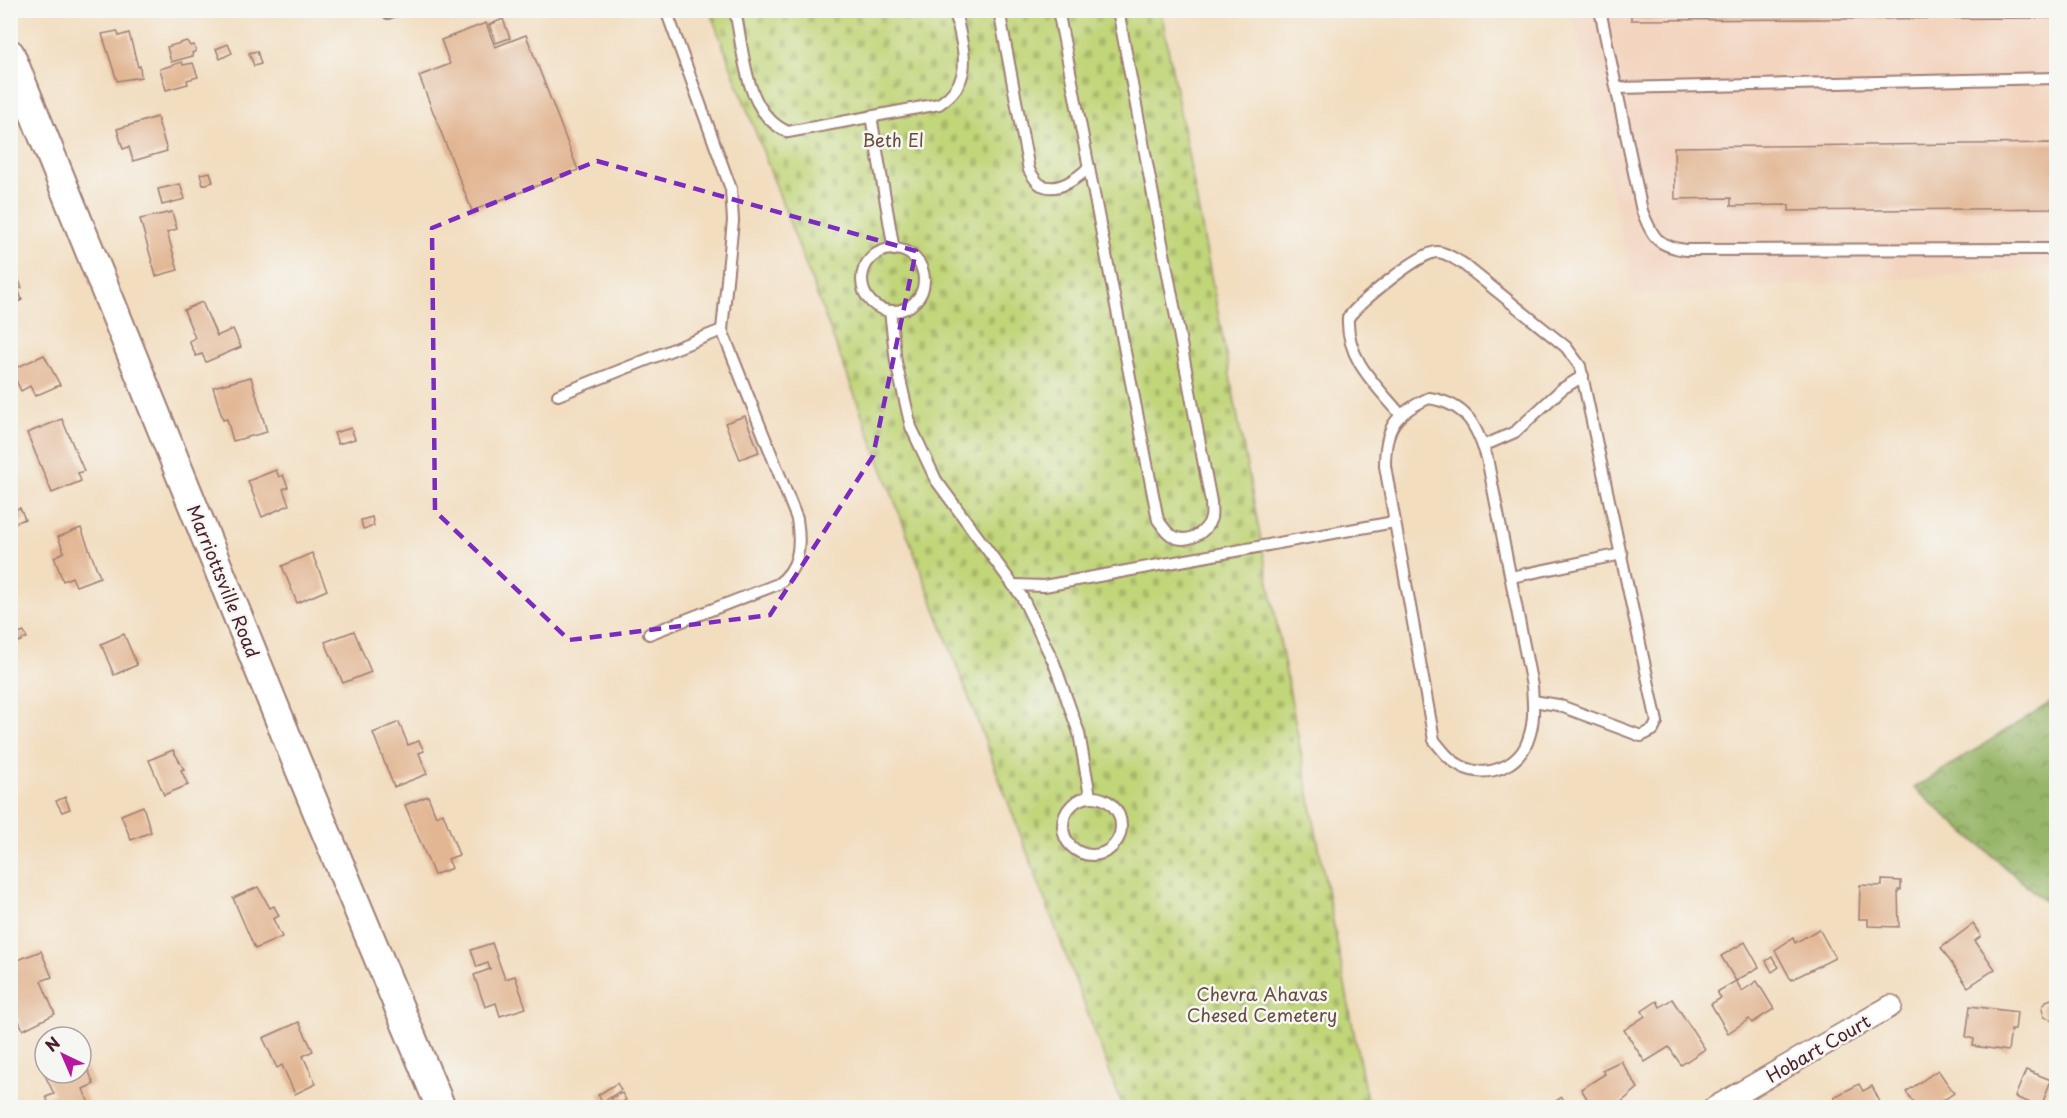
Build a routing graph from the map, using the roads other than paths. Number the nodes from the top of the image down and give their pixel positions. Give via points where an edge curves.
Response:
1 (387, 10) edge
2 (396, 10) edge
3 (666, 10) edge
4 (735, 10) edge
5 (955, 10) edge
6 (999, 10) edge
7 (1058, 10) edge
8 (1118, 10) edge
9 (1600, 10) edge
10 (10, 54) edge
11 (2056, 78) edge
12 (1617, 88) junction
13 (871, 116) junction
14 (1089, 167) junction
15 (2056, 249) edge
16 (894, 250) junction
17 (890, 311) junction
18 (722, 330) junction
19 (1583, 376) junction
20 (558, 395) dead end
21 (1401, 415) junction
22 (1483, 446) junction
23 (1394, 522) junction
24 (1187, 538) junction
25 (1622, 554) junction
26 (1190, 559) junction
27 (1510, 577) junction
28 (1013, 585) junction
29 (649, 634) dead end
30 (1533, 701) junction
31 (1090, 796) junction
32 (1891, 1006) dead end
33 (441, 1107) edge
34 (1714, 1107) edge

1 - 2 lane via 388,14
3 - 18 lane via 731,189 733,221
4 - 13 lane via 755,100 775,126 788,132
5 - 13 lane via 964,73 953,95 939,104
6 - 14 lane via 1029,170 1039,184 1047,186 1077,178
7 - 14 lane
8 - 24 lane via 1211,502 1211,518 1195,537
9 - 12 lane
10 - 33 main road, Marriottsville Road
11 - 12 lane
12 - 15 lane via 1642,211 1651,231 1668,248
13 - 16 lane
14 - 24 lane via 1158,520 1170,535
16 - 17 lane via 876,254 868,262 862,282 871,302
16 - 17 lane via 916,259 924,279 917,300 909,307
17 - 28 lane via 902,395 915,438 936,480
18 - 20 lane
18 - 29 lane via 797,519 798,553 788,576 778,584
19 - 21 lane via 1566,348 1462,263 1448,254 1435,252 1367,297 1348,318 1351,346 1358,363
19 - 22 lane via 1562,389 1515,432
19 - 25 lane
21 - 22 lane via 1410,406 1429,398 1446,401 1470,420
21 - 23 lane via 1385,440 1384,466
22 - 27 lane
23 - 26 lane
23 - 30 lane via 1430,722 1434,740 1444,753 1474,772 1512,763 1529,739
24 - 26 lane
25 - 27 lane
25 - 30 lane via 1658,717 1653,730 1641,736 1558,705
26 - 28 lane via 1044,586
27 - 30 lane
28 - 31 lane via 1054,663 1079,734
31 - 31 lane via 1069,808 1063,828 1072,848 1091,855 1101,854 1115,844 1122,825 1114,805
32 - 34 street, Hobart Court

